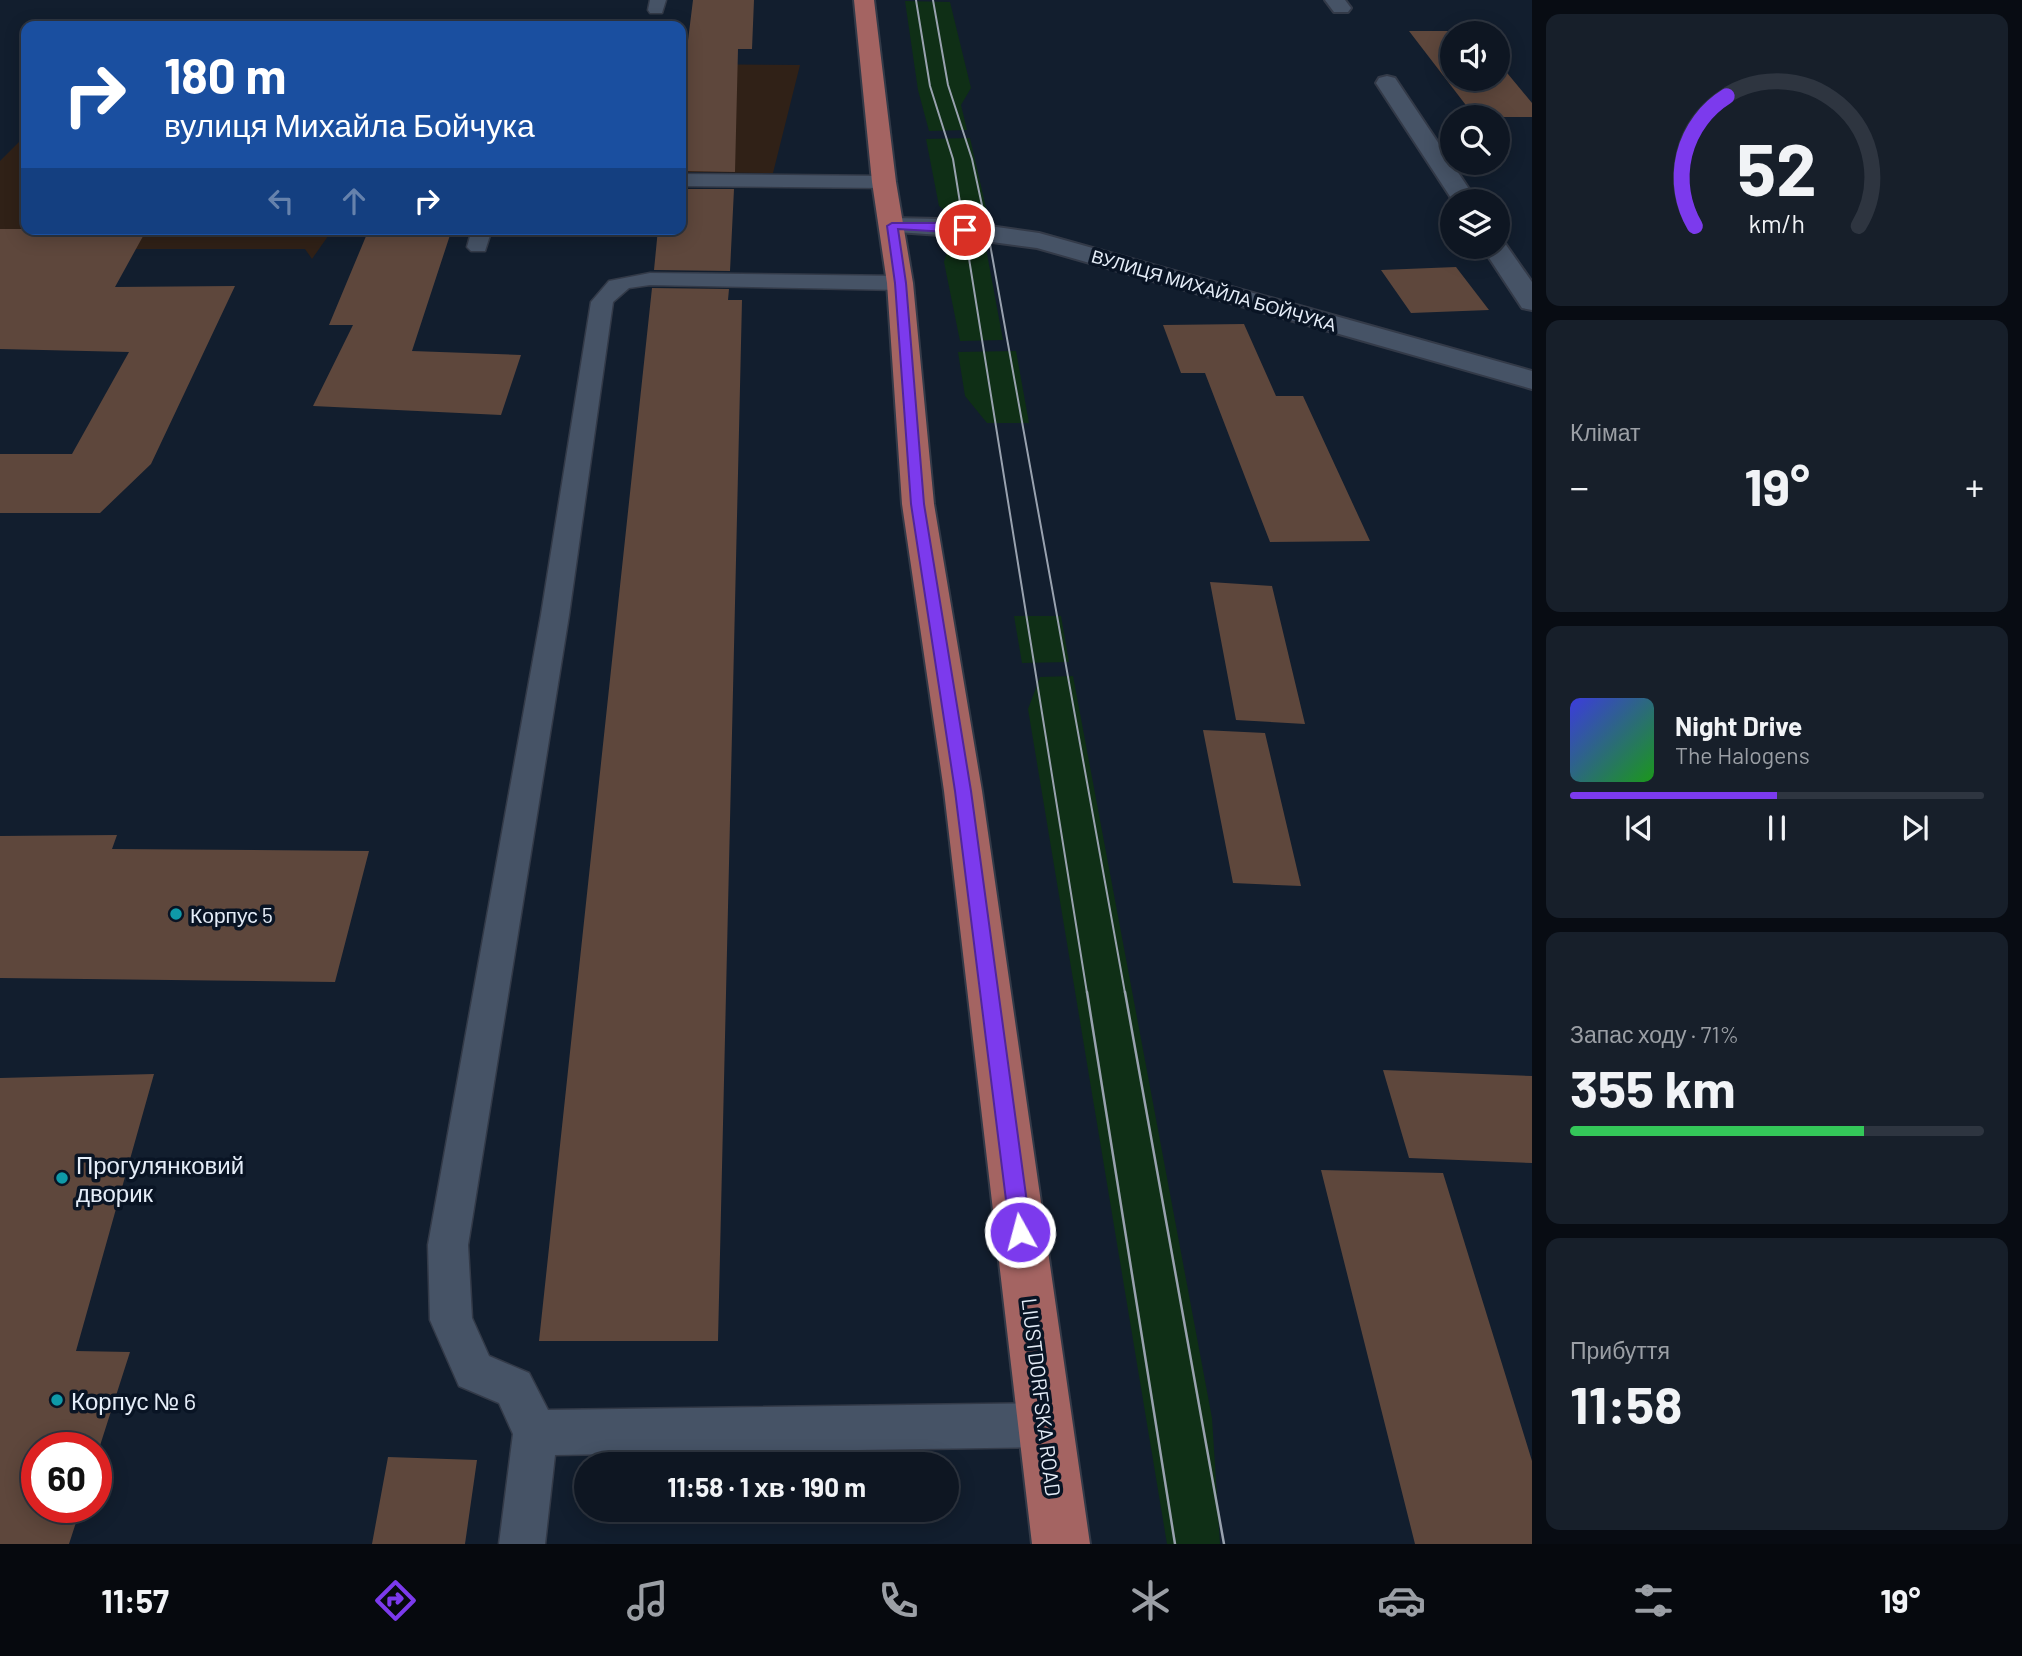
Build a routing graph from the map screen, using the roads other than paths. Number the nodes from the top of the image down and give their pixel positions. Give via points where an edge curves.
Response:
1 (864, 0) edge
2 (1387, 83) dead end
3 (686, 180) edge
4 (884, 182) junction
5 (1457, 189) edge
6 (892, 226) junction
7 (1503, 259) edge
8 (900, 283) junction
9 (1532, 302) edge
10 (1532, 380) edge
11 (1045, 1425) junction
12 (535, 1433) junction
13 (522, 1544) edge
14 (1061, 1544) edge

1 - 4 main road, LIUSTDORFSKA ROAD
2 - 5 street
3 - 4 lane
4 - 6 main road, LIUSTDORFSKA ROAD
6 - 8 main road, LIUSTDORFSKA ROAD
6 - 10 street, ВУЛИЦЯ МИХАЙЛА БОЙЧУКА via 940,227 1039,241
7 - 9 street
8 - 11 main road, LIUSTDORFSKA ROAD via 918,504 963,791
8 - 12 lane via 650,279 609,288 601,302 555,615 449,1245 450,1320 474,1371 514,1388
11 - 12 lane
11 - 14 main road, LIUSTDORFSKA ROAD
12 - 13 lane

